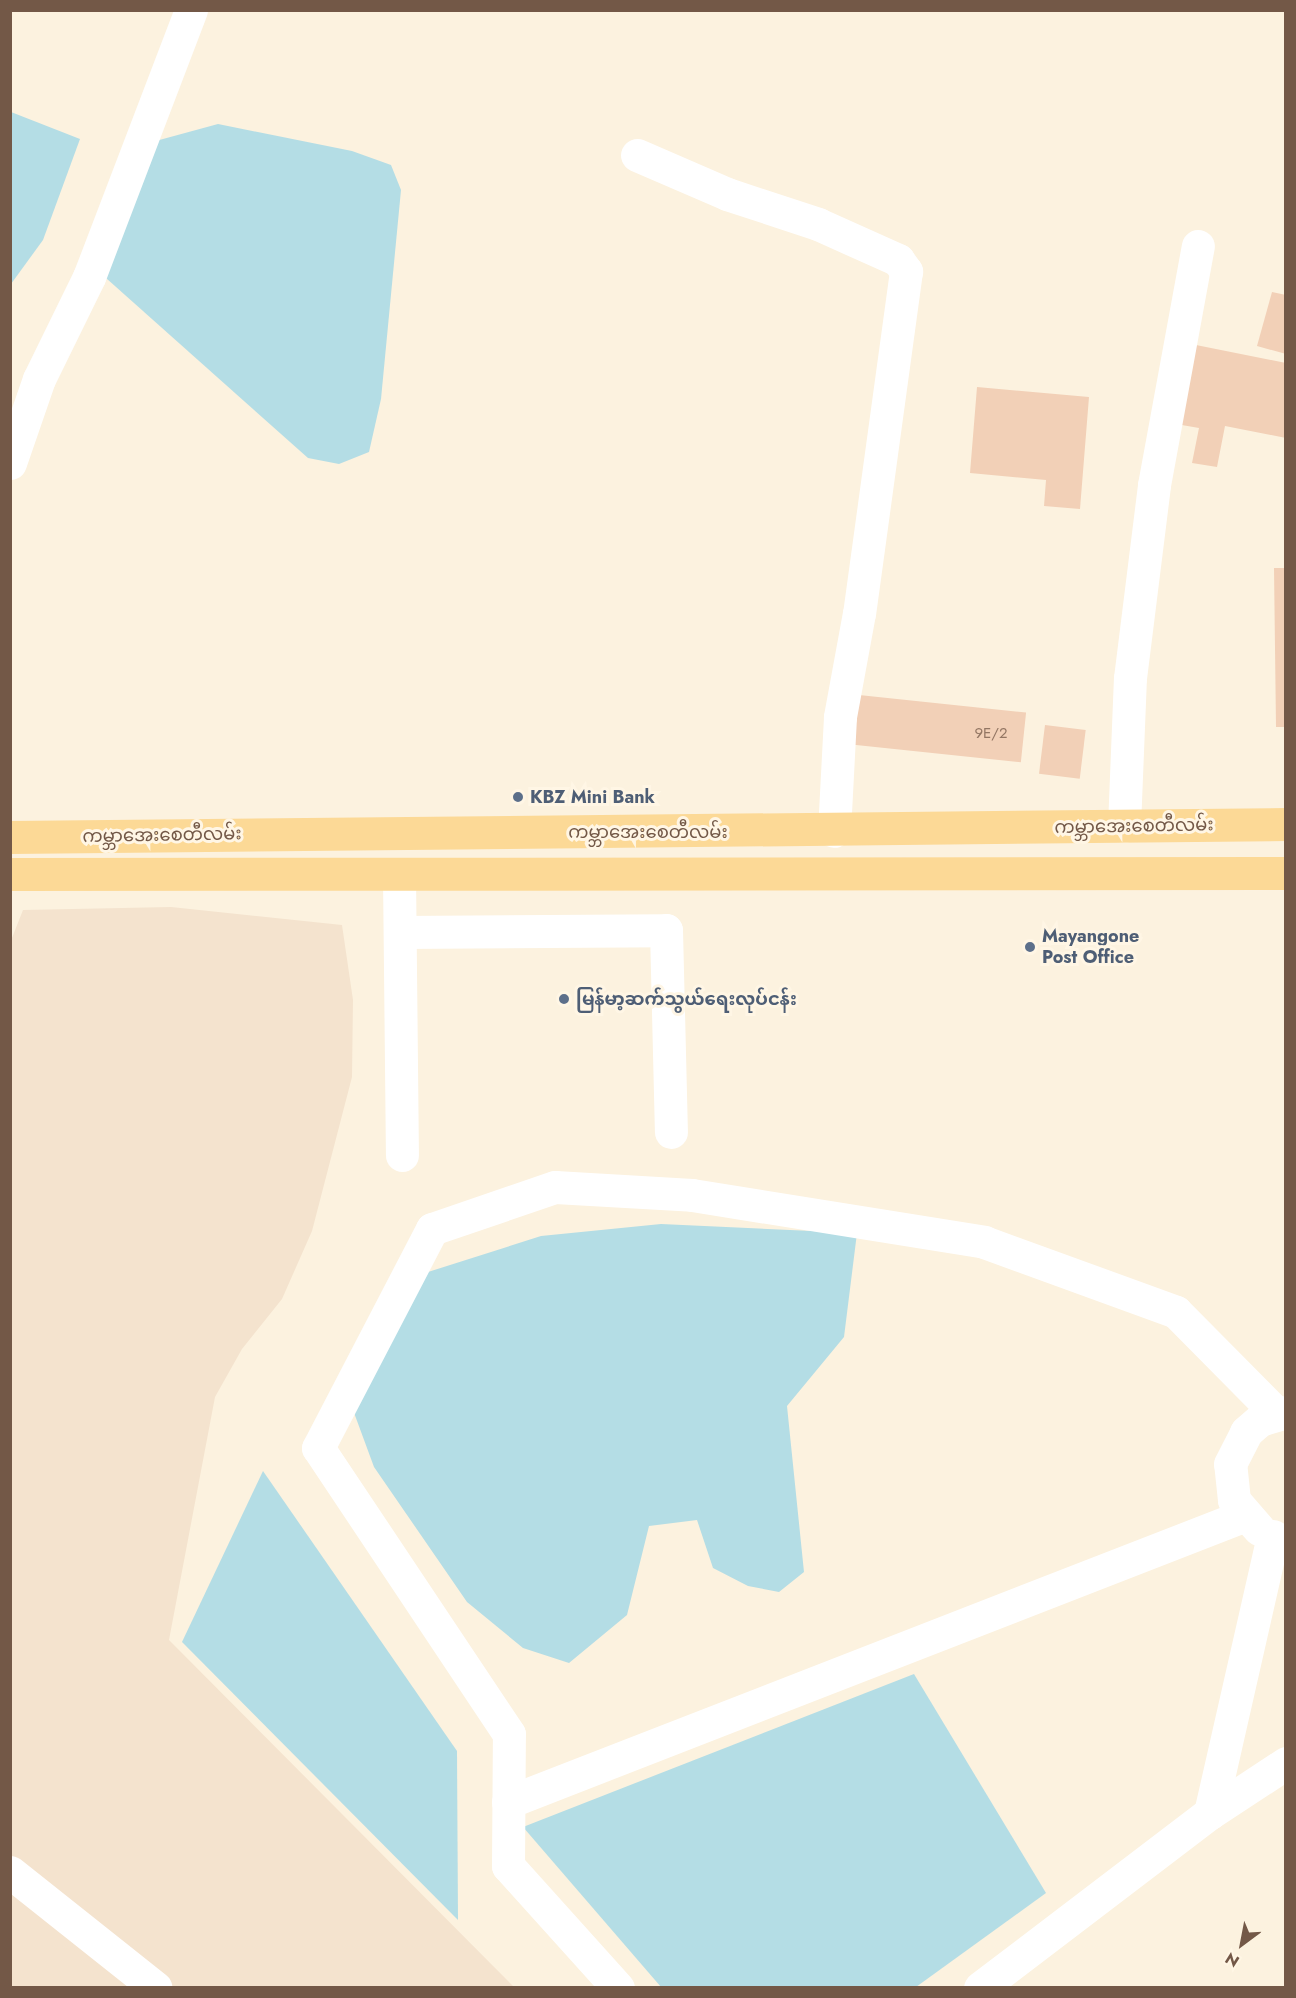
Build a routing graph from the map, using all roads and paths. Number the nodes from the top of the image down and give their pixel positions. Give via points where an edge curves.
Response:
1 (190, 10) edge
2 (637, 155) dead end
3 (1198, 246) dead end
4 (10, 463) edge
5 (1286, 824) edge
6 (1124, 826) junction
7 (876, 829) junction
8 (834, 831) junction
9 (373, 833) junction
10 (10, 837) edge
11 (1286, 873) edge
12 (10, 874) edge
13 (385, 874) junction
14 (877, 874) junction
15 (400, 932) junction
16 (671, 1132) dead end
17 (402, 1155) dead end
18 (1281, 1413) edge
19 (1244, 1516) junction
20 (1279, 1537) edge
21 (1286, 1762) edge
22 (508, 1802) junction
23 (1210, 1813) junction
24 (10, 1872) edge
25 (156, 1988) edge
26 (618, 1988) edge
27 (980, 1988) edge

1 - 4 street via 89,277 39,379
2 - 8 street via 727,194 818,224 898,260 906,271 859,613 840,717
3 - 6 street via 1154,485 1130,678
5 - 6 main road, ကမ္ဘာအေးစေတီလမ်း
6 - 7 main road, ကမ္ဘာအေးစေတီလမ်း
7 - 8 main road, ကမ္ဘာအေးစေတီလမ်း
7 - 14 main road
8 - 9 main road, ကမ္ဘာအေးစေတီလမ်း
9 - 10 main road, ကမ္ဘာအေးစေတီလမ်း
9 - 13 main road
11 - 14 main road, ကမ္ဘာအေးစေတီလမ်း
12 - 13 main road, ကမ္ဘာအေးစေတီလမ်း
13 - 14 main road, ကမ္ဘာအေးစေတီလမ်း
13 - 15 street
15 - 16 street via 666,930
15 - 17 street
18 - 19 street via 1260,1420 1235,1447 1229,1483
18 - 22 street via 1176,1312 984,1242 692,1195 555,1187 432,1229 318,1448 509,1734
19 - 20 street
19 - 22 street
20 - 23 street
21 - 23 street
22 - 26 street via 508,1866
23 - 27 street
24 - 25 street

